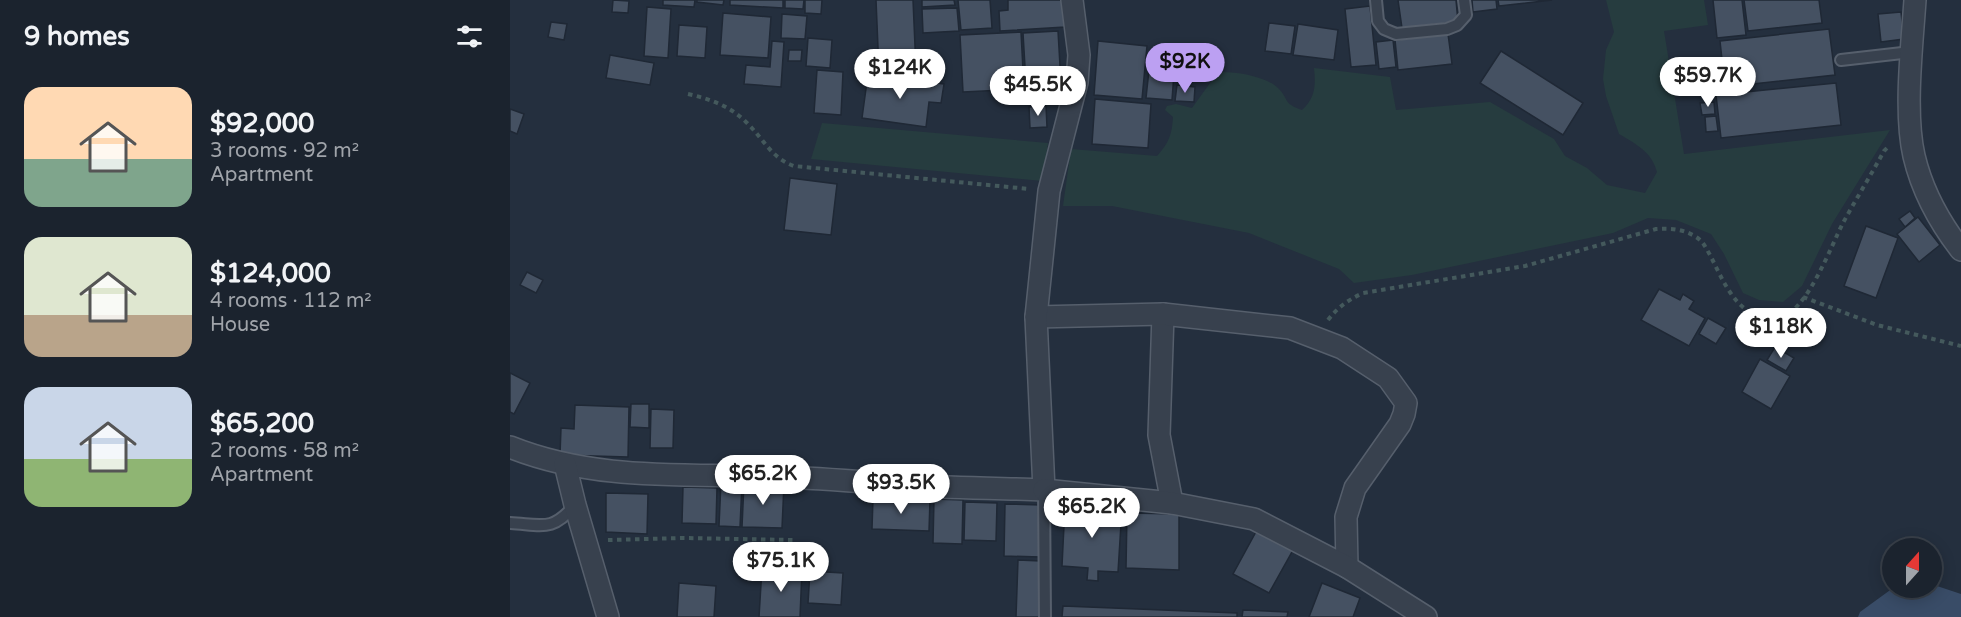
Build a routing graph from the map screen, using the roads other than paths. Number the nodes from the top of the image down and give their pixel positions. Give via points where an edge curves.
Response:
1 (1072, 0) edge
2 (1377, 0) edge
3 (1464, 0) edge
4 (1915, 0) edge
5 (1911, 52) junction
6 (1841, 60) dead end
7 (1961, 250) edge
8 (1163, 314) junction
9 (1036, 317) junction
10 (510, 447) edge
11 (565, 464) junction
12 (1044, 490) junction
13 (1172, 503) junction
14 (575, 505) junction
15 (510, 523) edge
16 (1347, 567) junction
17 (609, 617) edge
18 (1045, 617) edge
19 (1426, 617) edge

1 - 9 street via 1079,55 1077,82 1050,191
2 - 3 lane via 1378,21 1396,34 1456,25 1466,15
4 - 5 street
5 - 6 lane
5 - 7 street via 1910,121 1914,155 1924,189
8 - 9 street
8 - 13 street via 1160,435
8 - 16 street via 1290,328 1342,348 1388,378 1406,403 1404,414 1356,488 1346,517
9 - 12 street
10 - 11 street
11 - 12 street via 633,474 796,477
11 - 14 street
12 - 13 street
12 - 18 lane
13 - 16 street via 1254,519
14 - 15 lane via 552,525
14 - 17 street
16 - 19 street

